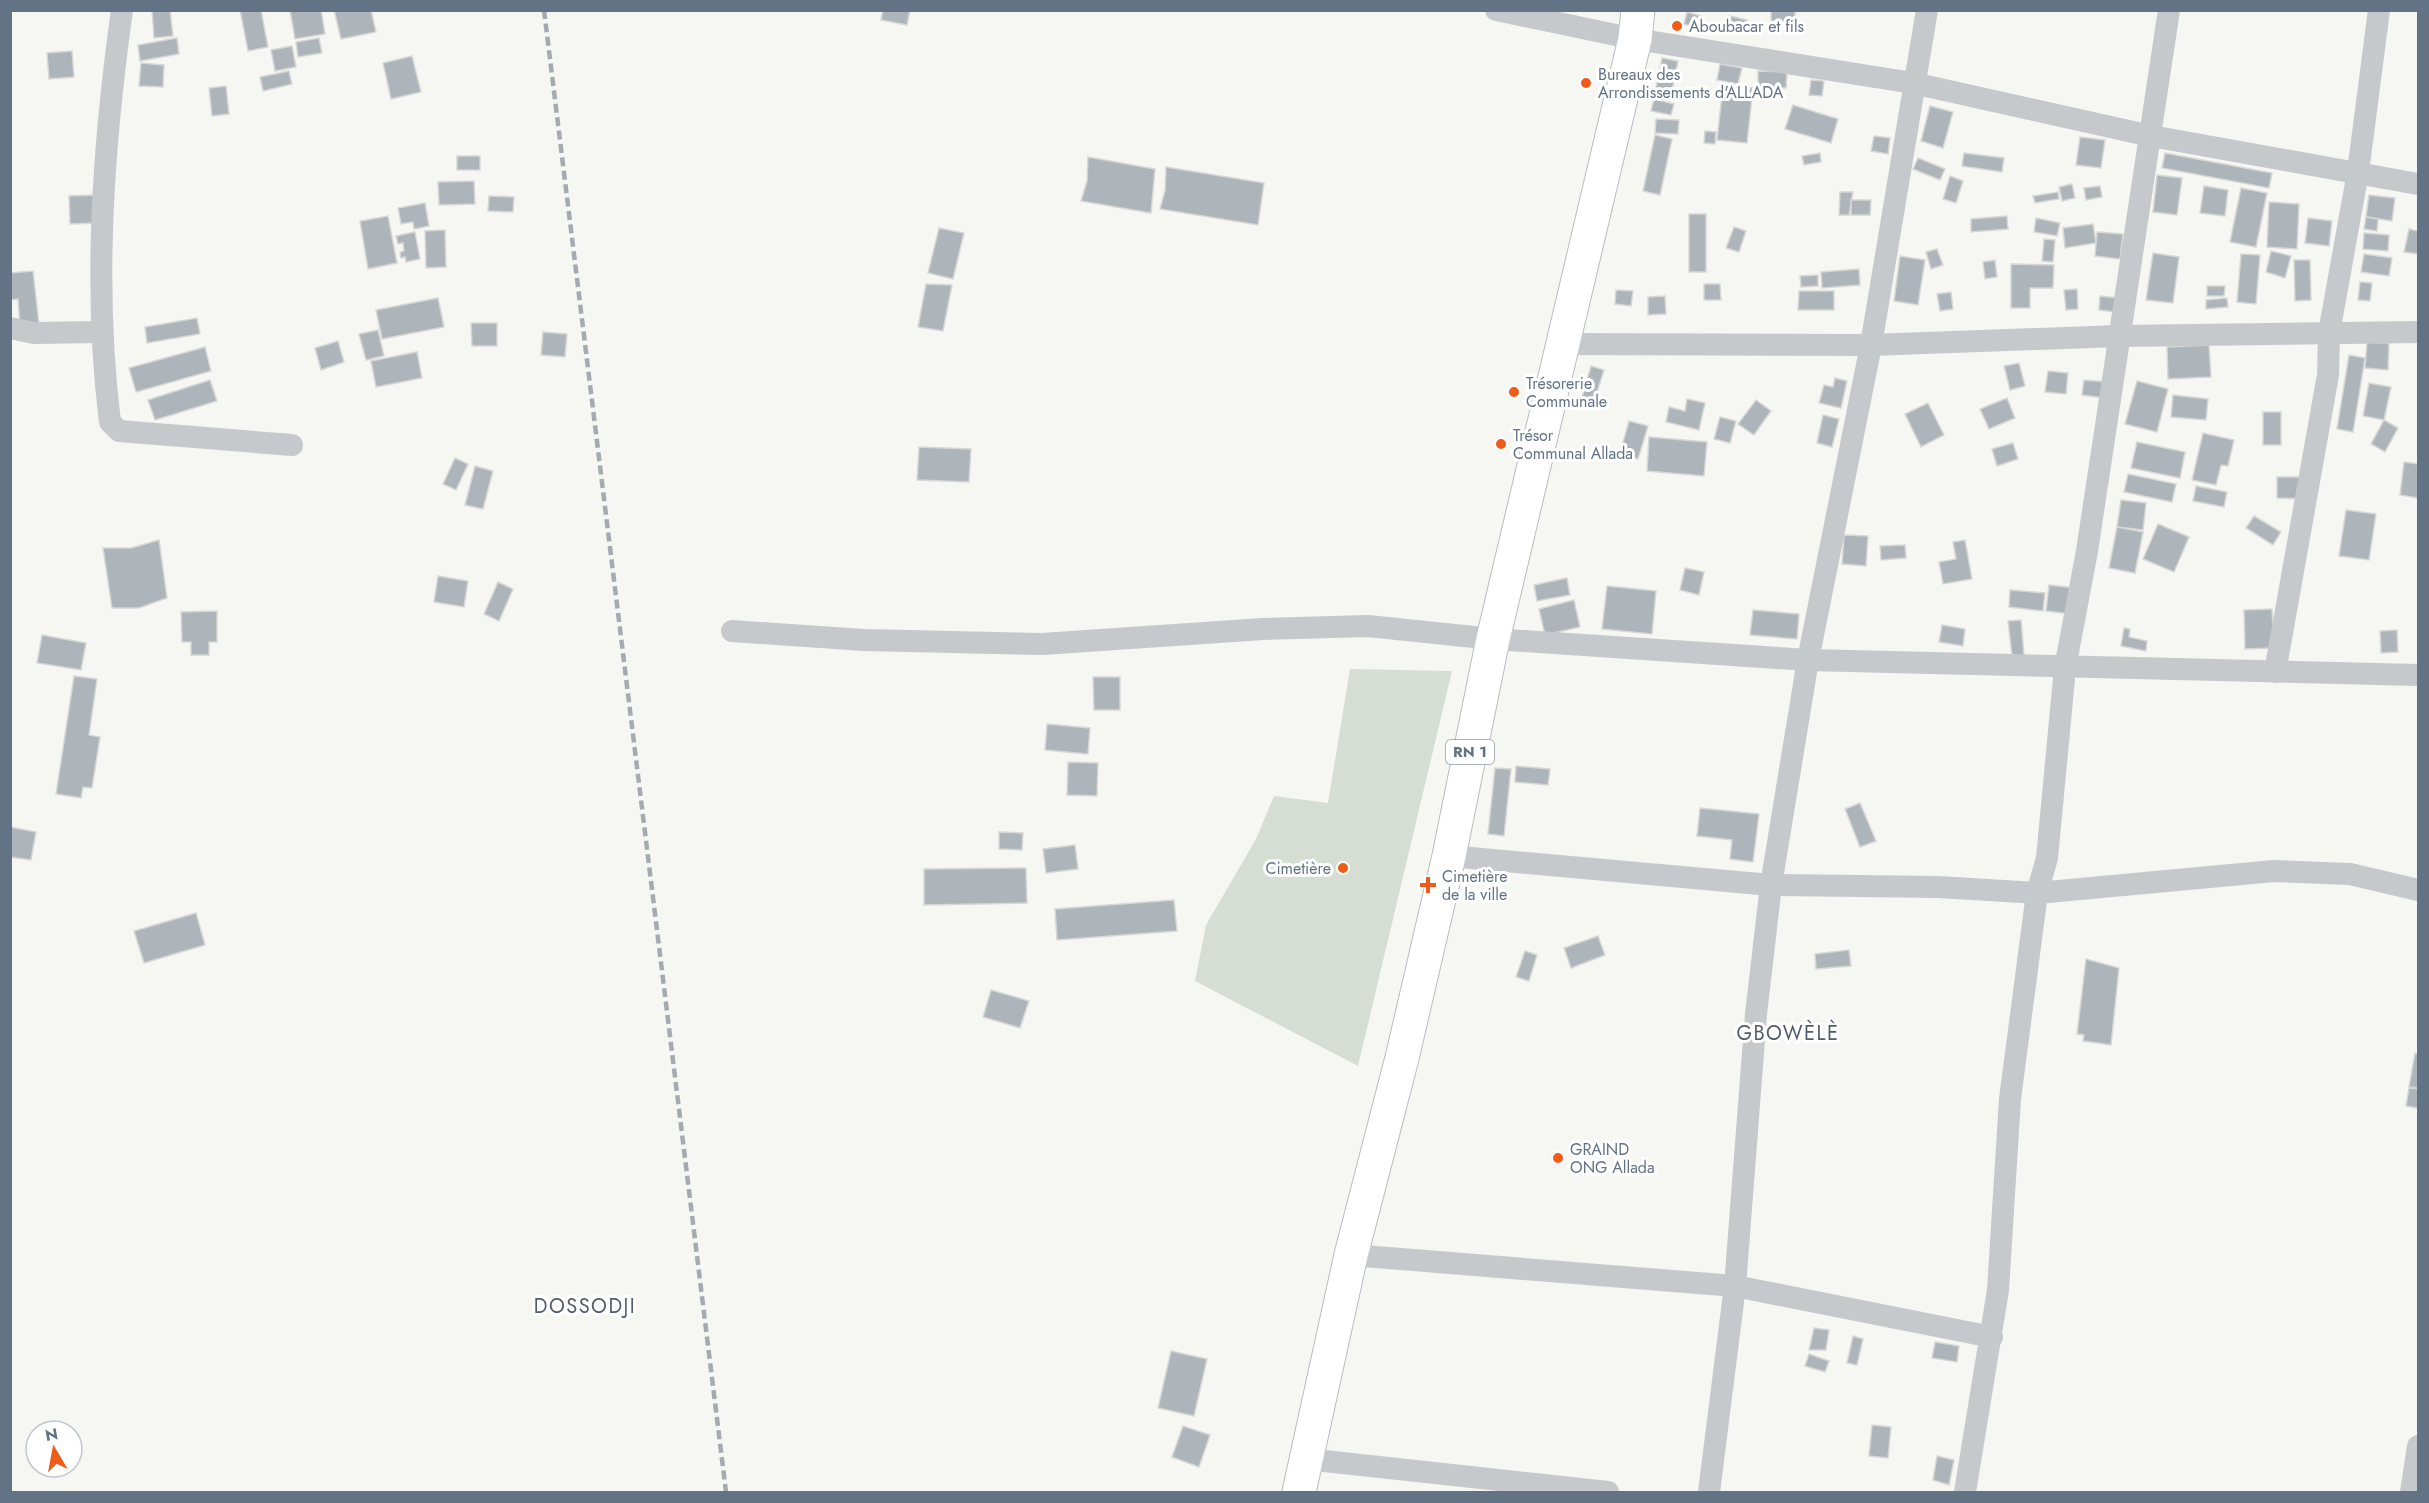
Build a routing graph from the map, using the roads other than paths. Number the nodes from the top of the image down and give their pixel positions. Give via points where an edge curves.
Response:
1 (122, 10) edge
2 (1496, 10) edge
3 (1927, 10) edge
4 (2169, 10) edge
5 (2379, 10) edge
6 (1637, 25) edge
7 (1913, 83) junction
8 (2151, 136) junction
9 (2358, 171) junction
10 (2418, 184) edge
11 (10, 328) edge
12 (102, 332) junction
13 (2418, 332) edge
14 (2329, 333) junction
15 (2118, 336) junction
16 (1565, 344) junction
17 (1871, 345) junction
18 (292, 445) dead end
19 (732, 632) dead end
20 (1493, 639) junction
21 (1808, 660) junction
22 (2066, 668) junction
23 (2275, 672) junction
24 (2418, 675) edge
25 (1449, 856) junction
26 (1772, 885) junction
27 (2418, 890) edge
28 (2037, 893) junction
29 (1351, 1255) junction
30 (1735, 1286) junction
31 (1992, 1337) junction
32 (2418, 1446) edge
33 (1306, 1459) junction
34 (1299, 1492) edge
35 (1608, 1492) edge
36 (1709, 1492) edge
37 (1965, 1492) edge
38 (2411, 1492) edge

1 - 12 street via 106,169
2 - 6 street
3 - 7 street
4 - 8 street
5 - 9 street
6 - 7 street
6 - 16 main road, RN 1
7 - 8 street
7 - 17 street
8 - 9 street
8 - 15 street
9 - 10 street
9 - 14 street
11 - 12 street via 34,333
12 - 18 street via 110,422 119,431
13 - 14 street
14 - 15 street
14 - 23 street via 2328,375
15 - 17 street
15 - 22 street
16 - 17 street
16 - 20 main road, RN 1
17 - 21 street
19 - 20 street via 1042,644 1368,626
20 - 21 street
20 - 25 main road, RN 1
21 - 22 street
21 - 26 street
22 - 23 street
22 - 28 street via 2047,858
23 - 24 street
25 - 26 street
25 - 29 main road, RN 1
26 - 28 street via 1938,887
26 - 30 street via 1756,1014
27 - 28 street via 2350,874 2274,871
28 - 31 street via 2010,1099
29 - 30 street
29 - 33 main road, RN 1
30 - 31 street
30 - 36 street
31 - 37 street
32 - 38 street
33 - 34 main road, RN 1
33 - 35 street

